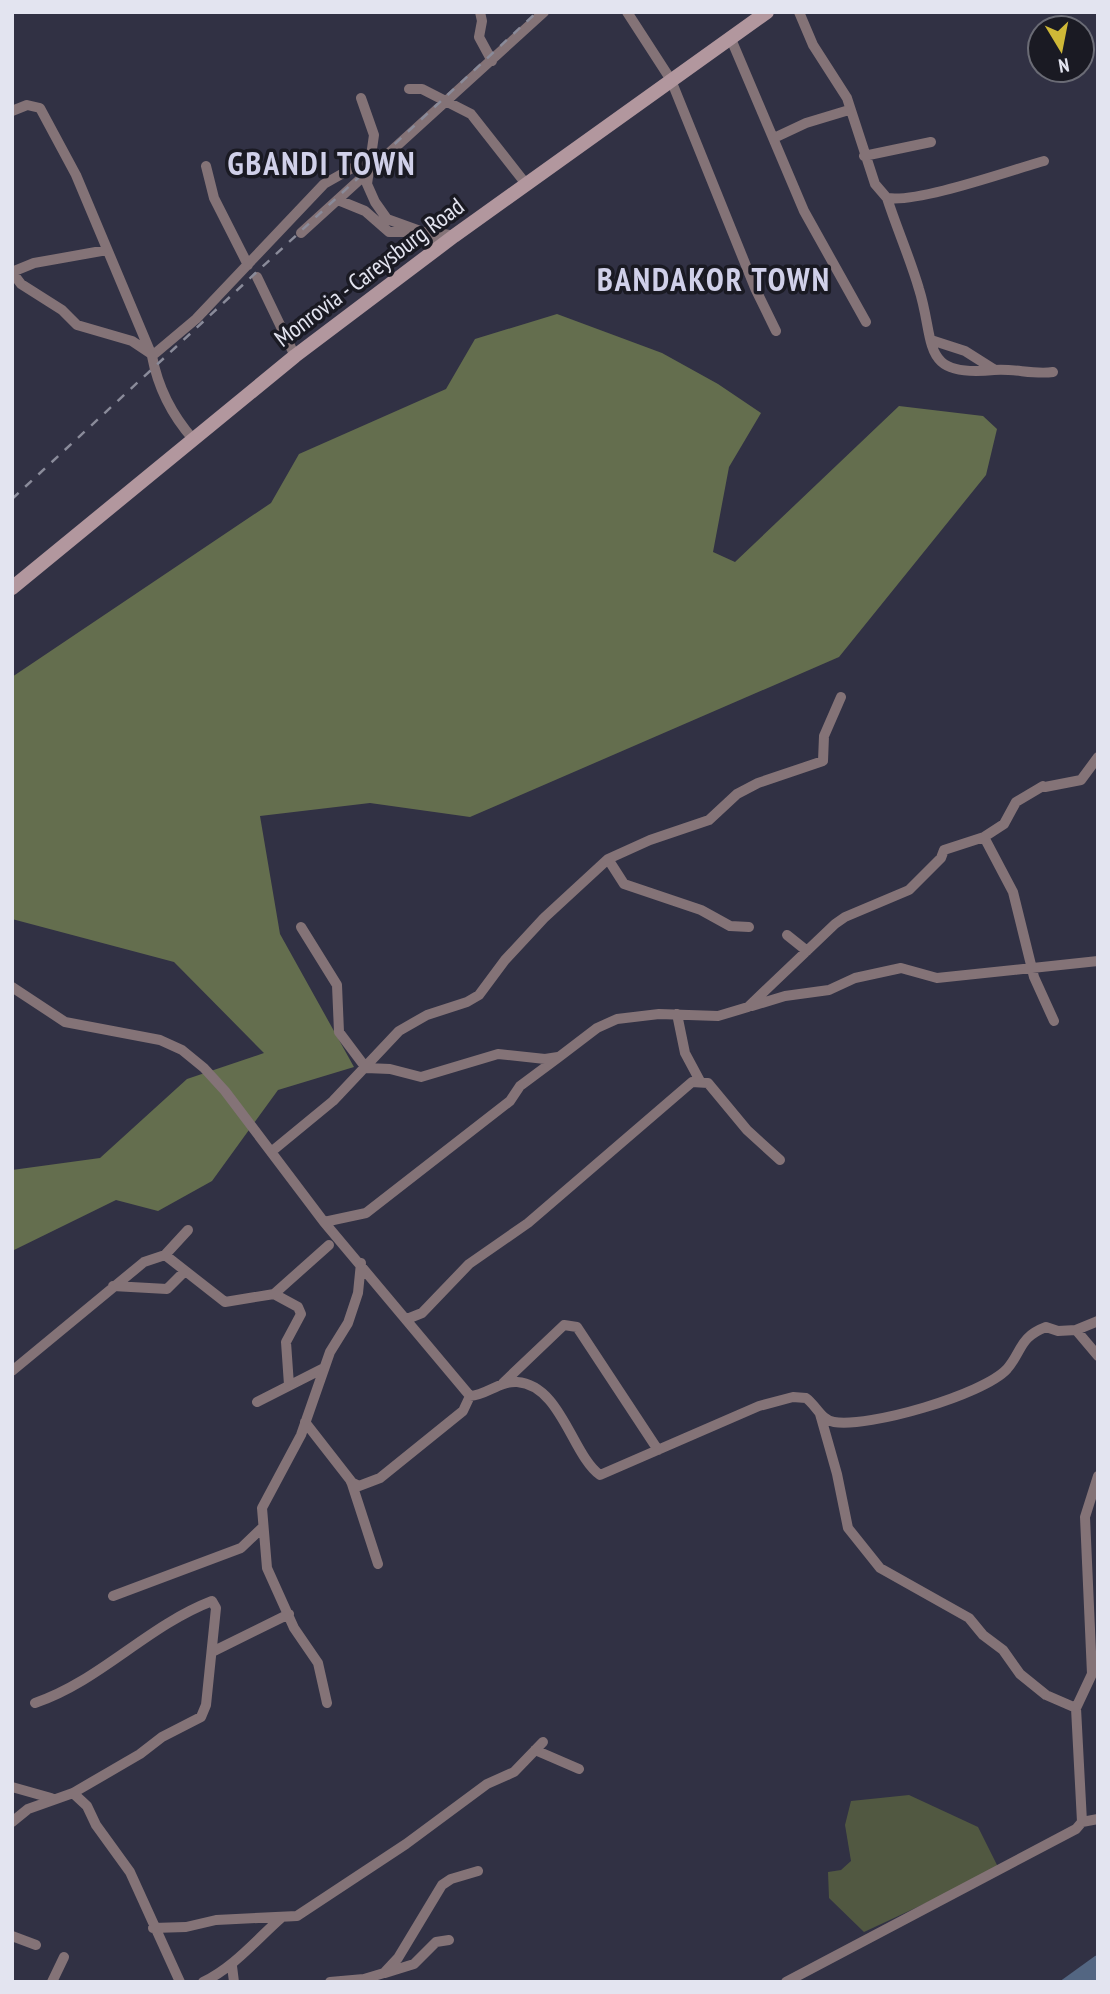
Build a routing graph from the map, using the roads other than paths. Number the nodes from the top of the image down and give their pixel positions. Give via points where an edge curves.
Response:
1 (480, 12) edge
2 (544, 12) edge
3 (627, 12) edge
4 (767, 12) edge
5 (799, 12) edge
6 (732, 38) junction
7 (492, 61) junction
8 (671, 80) junction
9 (409, 89) dead end
10 (361, 98) dead end
11 (447, 101) junction
12 (849, 110) junction
13 (12, 111) edge
14 (774, 138) junction
15 (931, 142) dead end
16 (864, 156) junction
17 (370, 158) junction
18 (1044, 161) dead end
19 (206, 166) dead end
20 (369, 172) junction
21 (526, 184) junction
22 (887, 198) junction
23 (338, 200) junction
24 (423, 232) junction
25 (301, 233) dead end
26 (454, 236) junction
27 (442, 246) junction
28 (107, 250) junction
29 (248, 265) junction
30 (12, 272) edge
31 (257, 277) dead end
32 (866, 322) dead end
33 (776, 331) dead end
34 (931, 340) junction
35 (152, 356) junction
36 (295, 356) junction
37 (995, 370) junction
38 (1053, 372) dead end
39 (193, 439) junction
40 (12, 588) edge
41 (841, 697) dead end
42 (1098, 757) edge
43 (984, 837) junction
44 (608, 859) junction
45 (301, 927) dead end
46 (749, 927) dead end
47 (787, 935) dead end
48 (807, 951) junction
49 (1098, 961) edge
50 (1034, 969) junction
51 (12, 987) edge
52 (748, 1007) junction
53 (677, 1014) junction
54 (1054, 1021) dead end
55 (547, 1062) junction
56 (366, 1068) junction
57 (700, 1081) junction
58 (271, 1152) junction
59 (780, 1160) dead end
60 (324, 1222) junction
61 (188, 1230) dead end
62 (329, 1245) dead end
63 (164, 1255) junction
64 (361, 1263) junction
65 (184, 1272) junction
66 (113, 1286) junction
67 (274, 1294) junction
68 (407, 1318) junction
69 (1098, 1321) edge
70 (1076, 1330) junction
71 (1098, 1356) edge
72 (324, 1368) junction
73 (12, 1371) edge
74 (503, 1383) junction
75 (289, 1385) junction
76 (470, 1396) junction
77 (257, 1402) dead end
78 (820, 1413) junction
79 (305, 1422) junction
80 (659, 1450) junction
81 (1098, 1476) edge
82 (351, 1482) junction
83 (263, 1527) junction
84 (378, 1564) dead end
85 (114, 1596) dead end
86 (289, 1614) junction
87 (212, 1652) junction
88 (35, 1703) dead end
89 (327, 1703) dead end
90 (1076, 1708) junction
91 (543, 1742) dead end
92 (535, 1751) junction
93 (579, 1769) dead end
94 (12, 1787) edge
95 (74, 1793) junction
96 (51, 1798) junction
97 (1098, 1819) edge
98 (12, 1822) edge
99 (1082, 1822) junction
100 (478, 1871) dead end
101 (282, 1918) junction
102 (153, 1928) junction
103 (12, 1936) edge
104 (449, 1940) dead end
105 (37, 1945) dead end
106 (64, 1957) dead end
107 (232, 1966) junction
108 (384, 1973) junction
109 (52, 1982) edge
110 (180, 1982) edge
111 (203, 1982) edge
112 (234, 1982) edge
113 (330, 1982) edge
114 (786, 1982) edge

1 - 7 street via 479,37
2 - 7 street
3 - 8 street
4 - 6 main road, Monrovia - Careysburg Road
5 - 12 street via 813,45 847,98
6 - 8 main road, Monrovia - Careysburg Road
6 - 14 street
7 - 11 street
8 - 21 main road, Monrovia - Careysburg Road
8 - 33 street
9 - 11 street via 422,89
10 - 17 street via 374,135
11 - 20 street
11 - 21 street via 471,114
12 - 14 street
12 - 16 street
13 - 28 street via 27,105 40,108 76,175
14 - 32 street via 804,211
15 - 16 street
16 - 22 street via 875,184
17 - 20 street
17 - 29 street via 324,184
18 - 22 street via 921,196
19 - 29 street via 214,198
20 - 23 street
20 - 24 street via 368,188 387,219
21 - 26 main road, Monrovia - Careysburg Road
22 - 34 street via 919,287
23 - 24 street via 365,211 389,232
23 - 25 street
24 - 26 street
24 - 27 street
26 - 27 main road, Monrovia - Careysburg Road
27 - 36 main road, Monrovia - Careysburg Road
28 - 30 street via 34,263
28 - 35 street
29 - 35 street
30 - 35 street via 21,284 83,328 140,344
31 - 36 street
34 - 37 street via 954,346
34 - 37 street via 946,367 976,373
35 - 39 street via 170,410
36 - 39 main road, Monrovia - Careysburg Road
37 - 38 street via 1032,375
39 - 40 main road, Monrovia - Careysburg Road
41 - 44 street via 824,736 826,757 820,763 750,786 709,820
42 - 43 street via 1081,780 1044,786 1016,802 1004,824
43 - 48 street via 944,850 942,858 909,890 845,917
43 - 50 street via 1013,892
44 - 46 street via 624,884 701,910 730,926
44 - 56 street via 544,918 479,995 399,1031
45 - 56 street via 337,985 339,1032
47 - 48 street
48 - 52 street
49 - 50 street
50 - 52 street via 937,978 889,969 829,990
50 - 54 street
51 - 58 street via 65,1021 160,1040 182,1050 225,1091
52 - 53 street via 719,1016
53 - 55 street via 617,1019
53 - 57 street via 685,1053
55 - 56 street via 498,1054 421,1077
55 - 60 street via 510,1101 366,1213
56 - 58 street
57 - 59 street via 708,1083 747,1130
57 - 68 street via 692,1082 657,1109 528,1223 469,1264 422,1312
58 - 60 street
60 - 64 street
61 - 63 street
62 - 67 street
63 - 65 street
63 - 66 street via 150,1257
64 - 68 street
64 - 72 street via 351,1316
65 - 66 street via 167,1289
65 - 67 street via 225,1302
66 - 73 street
67 - 75 street via 298,1307 300,1314 286,1342
68 - 76 street
69 - 70 street
70 - 71 street
70 - 78 street via 1045,1327 1036,1331 1016,1350 1006,1369 963,1395 868,1420 834,1422
72 - 75 street
72 - 79 street
74 - 76 street
74 - 80 street via 523,1383 539,1392 562,1417 600,1475
74 - 80 street via 564,1325 577,1327
75 - 77 street
76 - 82 street via 463,1411 380,1478 359,1486
78 - 80 street via 806,1398 785,1399
78 - 90 street via 848,1528 880,1568 969,1618 1003,1650 1020,1674 1045,1695
79 - 82 street
79 - 83 street via 262,1508
81 - 90 street via 1085,1517 1092,1674
82 - 84 street
83 - 85 street via 241,1548
83 - 86 street via 267,1568
86 - 87 street
86 - 89 street via 318,1663
87 - 88 street via 216,1617 212,1601 145,1638 79,1685
87 - 95 street via 201,1717
90 - 99 street
91 - 92 street
92 - 93 street
92 - 101 street via 514,1772 487,1784 302,1914
94 - 96 street
95 - 96 street
95 - 102 street via 128,1870
96 - 98 street
97 - 99 street
99 - 114 street
100 - 108 street via 442,1885
101 - 102 street
101 - 107 street
102 - 110 street
103 - 105 street
104 - 108 street via 436,1942 414,1964
106 - 109 street
107 - 111 street
107 - 112 street
108 - 113 street

